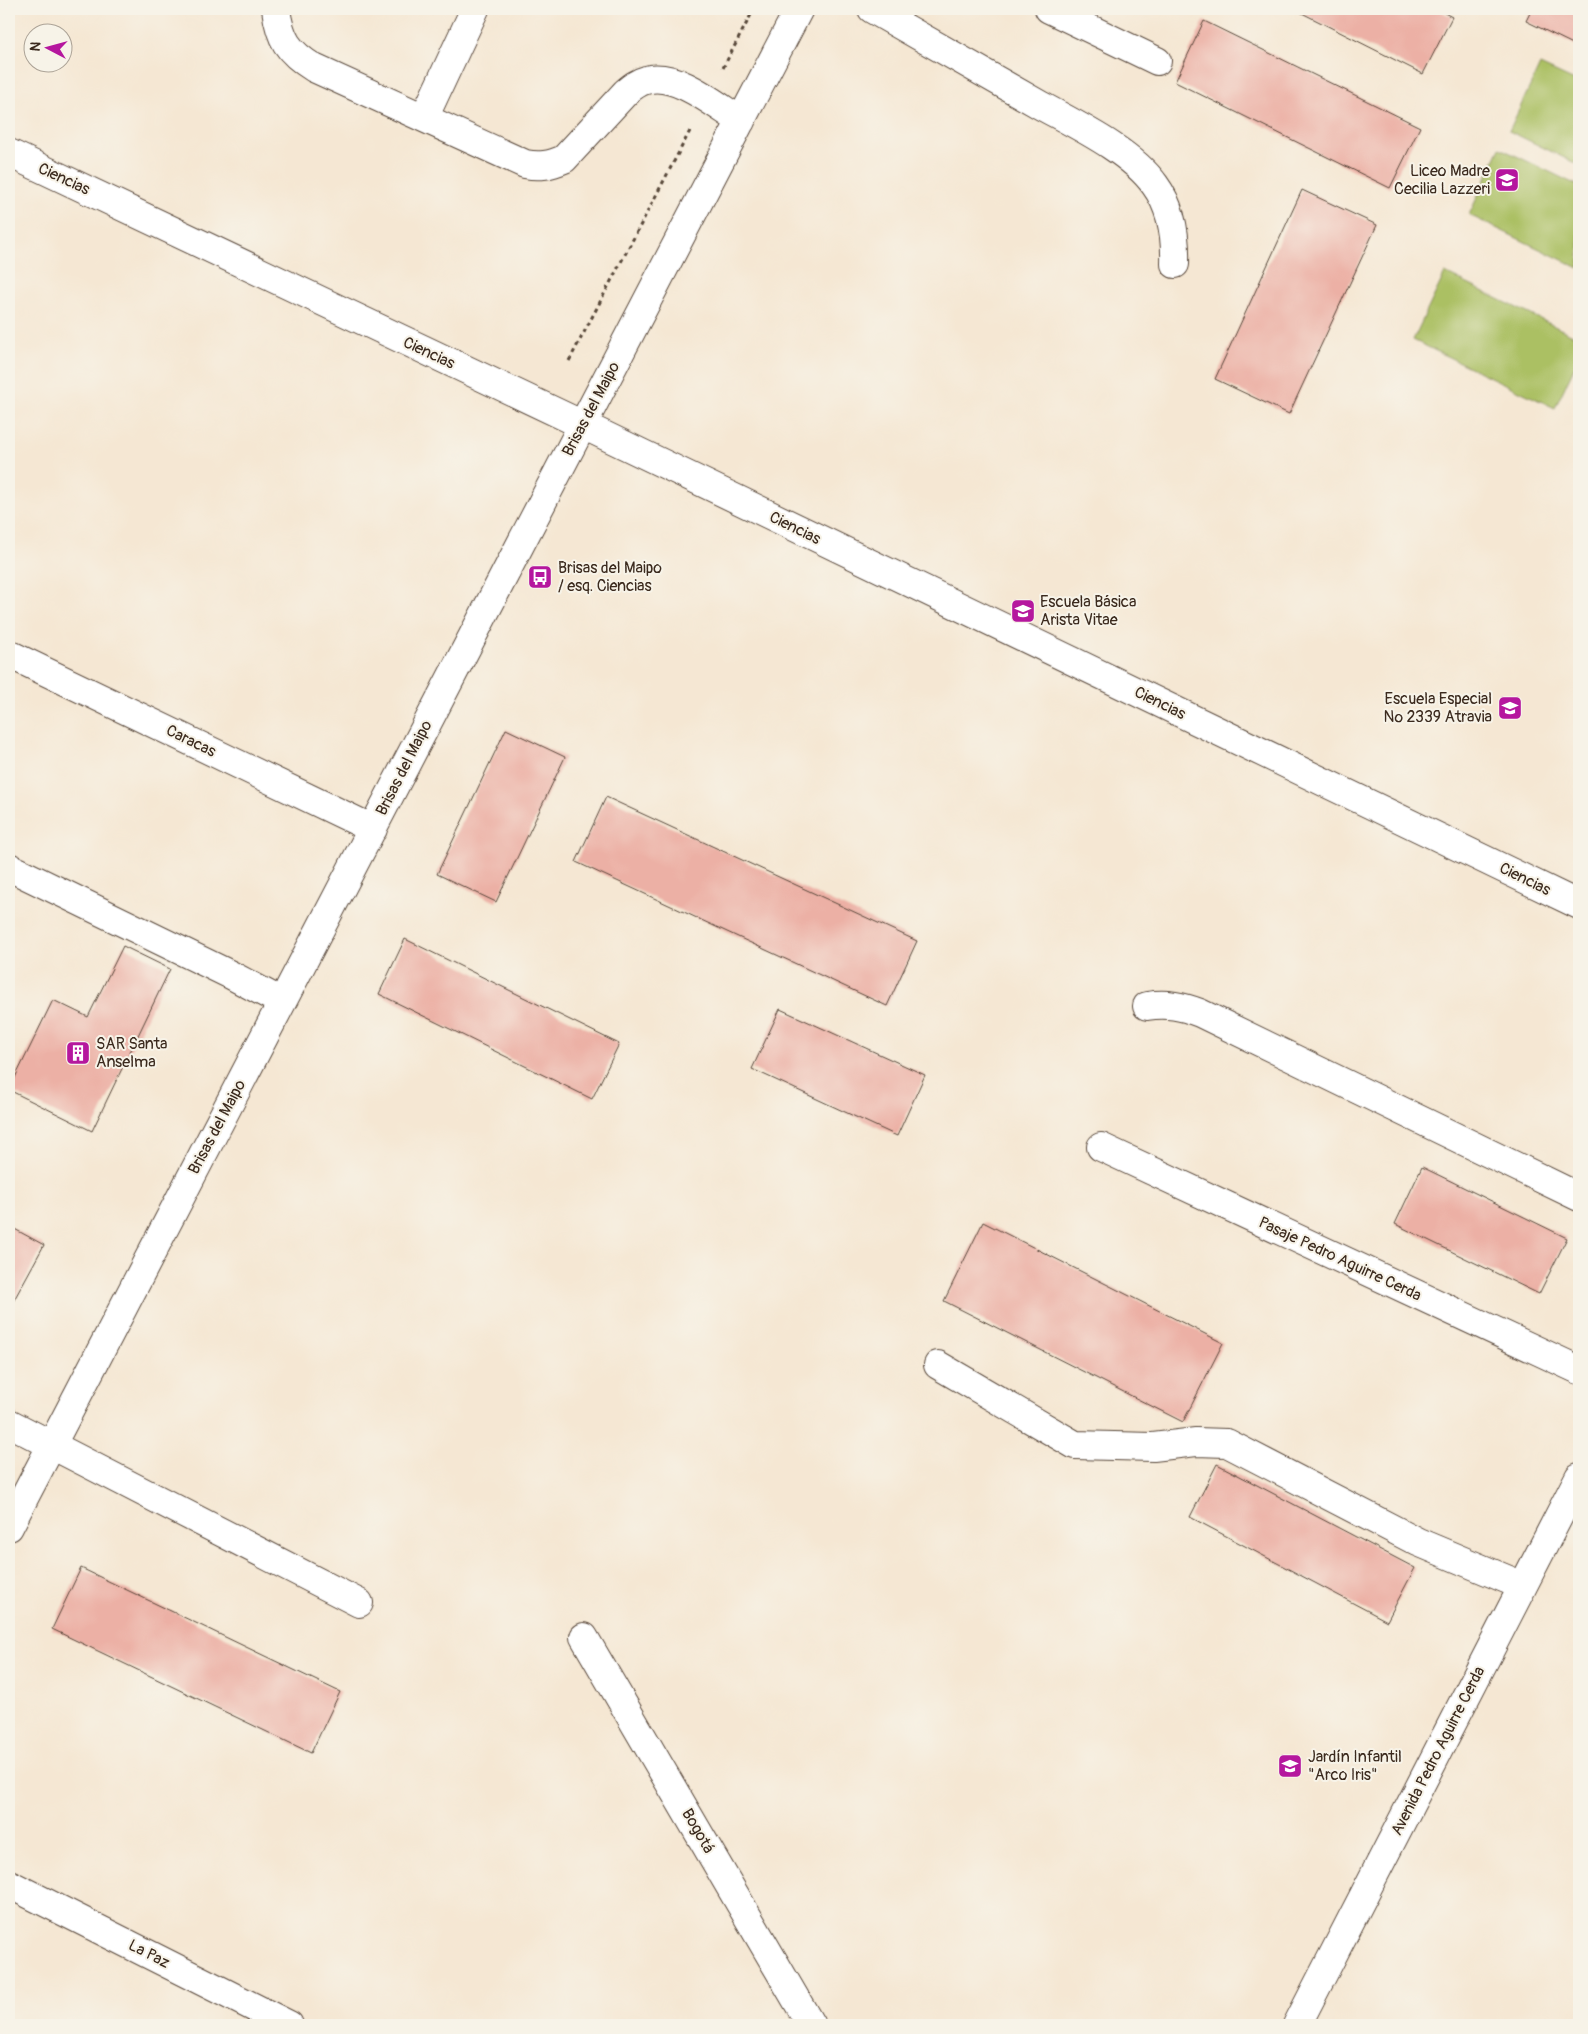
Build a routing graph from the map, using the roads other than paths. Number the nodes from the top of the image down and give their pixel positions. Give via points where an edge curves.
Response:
1 (276, 9) edge
2 (475, 9) edge
3 (800, 9) edge
4 (872, 9) edge
5 (1049, 9) edge
6 (1157, 61) dead end
7 (424, 118) junction
8 (741, 121) junction
9 (9, 153) edge
10 (1175, 264) dead end
11 (582, 425) junction
12 (9, 654) edge
13 (372, 829) junction
14 (9, 867) edge
15 (1579, 905) edge
16 (282, 1002) junction
17 (1147, 1006) dead end
18 (1101, 1147) dead end
19 (1579, 1197) edge
20 (938, 1365) dead end
21 (1579, 1370) edge
22 (9, 1423) edge
23 (51, 1445) junction
24 (1579, 1477) edge
25 (9, 1527) edge
26 (1523, 1586) junction
27 (359, 1603) dead end
28 (584, 1637) dead end
29 (9, 1884) edge
30 (289, 2025) edge
31 (811, 2025) edge
32 (1297, 2025) edge

1 - 7 street via 279,30 288,48 300,60
2 - 7 street
3 - 8 street, Brisas del Maipo
4 - 10 street via 1096,137 1140,166 1167,206 1176,244
5 - 6 street
7 - 8 street via 525,164 538,166 564,159 626,92 647,79 673,80
8 - 11 street, Brisas del Maipo
9 - 11 street, Ciencias
11 - 13 street, Brisas del Maipo
11 - 15 street, Ciencias
12 - 13 street, Caracas
13 - 16 street, Brisas del Maipo
14 - 16 street via 223,970
16 - 23 street, Brisas del Maipo
17 - 19 street via 1171,1004 1200,1013
18 - 21 street, Pasaje Pedro Aguirre Cerda
20 - 26 street via 1075,1445 1153,1447 1196,1442 1227,1443 1418,1542
22 - 23 street
23 - 25 street, Brisas del Maipo
23 - 27 street
24 - 26 street, Avenida Pedro Aguirre Cerda
26 - 32 street, Avenida Pedro Aguirre Cerda
28 - 31 street, Bogotá
29 - 30 street, La Paz

